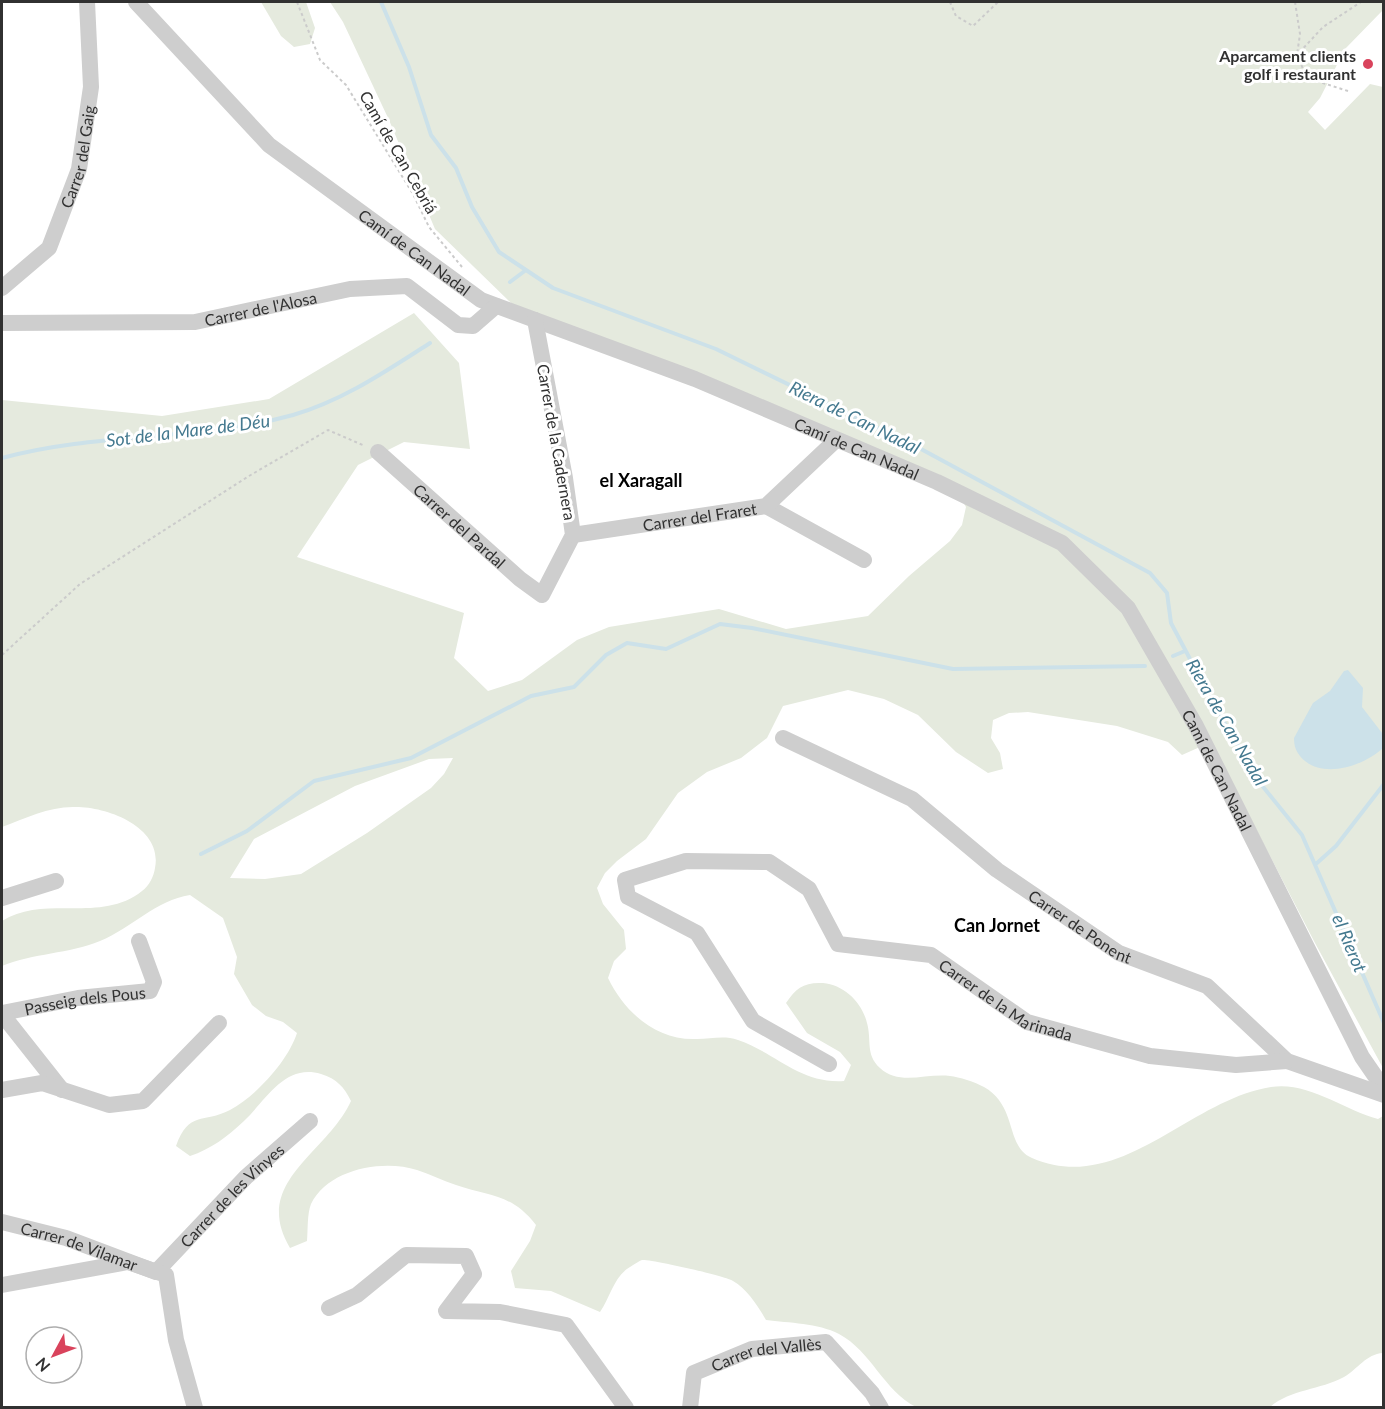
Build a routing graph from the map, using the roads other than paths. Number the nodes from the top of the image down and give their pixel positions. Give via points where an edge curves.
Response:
1 (87, 2) edge
2 (136, 2) edge
3 (2, 288) edge
4 (496, 306) junction
5 (535, 320) junction
6 (2, 323) edge
7 (836, 440) junction
8 (378, 452) road end
9 (766, 506) junction
10 (573, 535) junction
11 (864, 560) dead end
12 (542, 595) joint
13 (783, 738) dead end
14 (56, 881) dead end
15 (2, 898) edge
16 (139, 941) dead end
17 (2, 1014) edge
18 (219, 1023) dead end
19 (1287, 1061) junction
20 (829, 1064) dead end
21 (1383, 1089) edge
22 (2, 1090) edge
23 (62, 1090) junction
24 (1383, 1095) edge
25 (310, 1120) dead end
26 (2, 1222) edge
27 (156, 1272) junction
28 (2, 1285) edge
29 (329, 1308) dead end
30 (195, 1407) edge
31 (626, 1407) edge
32 (690, 1407) edge
33 (881, 1407) edge

1 - 3 street, Carrer del Gaig via 91,87 79,169 49,248
2 - 4 street, Camí de Can Nadal via 269,145 481,300
4 - 5 street, Camí de Can Nadal
4 - 6 street, Carrer de l'Alosa via 473,326 458,325 407,286 350,289 195,322
5 - 7 street, Camí de Can Nadal via 695,379
5 - 10 street, Carrer de la Cadernera
7 - 9 street, Carrer del Fraret
7 - 21 street, Camí de Can Nadal via 938,482 1062,543 1128,608 1196,726 1362,1057
8 - 12 street, Carrer del Pardal
9 - 10 street, Carrer del Fraret
9 - 11 street
10 - 12 street, Carrer de la Cadernera
13 - 19 street, Carrer de Ponent via 912,799 998,870 1119,953 1207,986
14 - 15 street
16 - 17 street, Passeig dels Pous via 154,982 150,991 78,998
17 - 23 street, Passeig dels Pous
18 - 23 street via 143,1101 109,1105
19 - 20 street, Carrer de la Marinada via 1236,1065 1150,1056 1027,1022 931,955 838,944 809,889 770,862 686,861 625,880 628,897 697,933 753,1021
19 - 24 street, Carrer de Ponent
22 - 23 street via 42,1083
25 - 27 street, Carrer de les Vinyes via 246,1177
26 - 27 street, Carrer de Vilamar via 66,1238
27 - 28 street via 128,1262
27 - 30 street via 165,1275 176,1340
29 - 31 street via 357,1295 405,1256 465,1256 474,1274 447,1311 500,1312 566,1324
32 - 33 street, Carrer del Vallès via 694,1373 752,1349 826,1342

